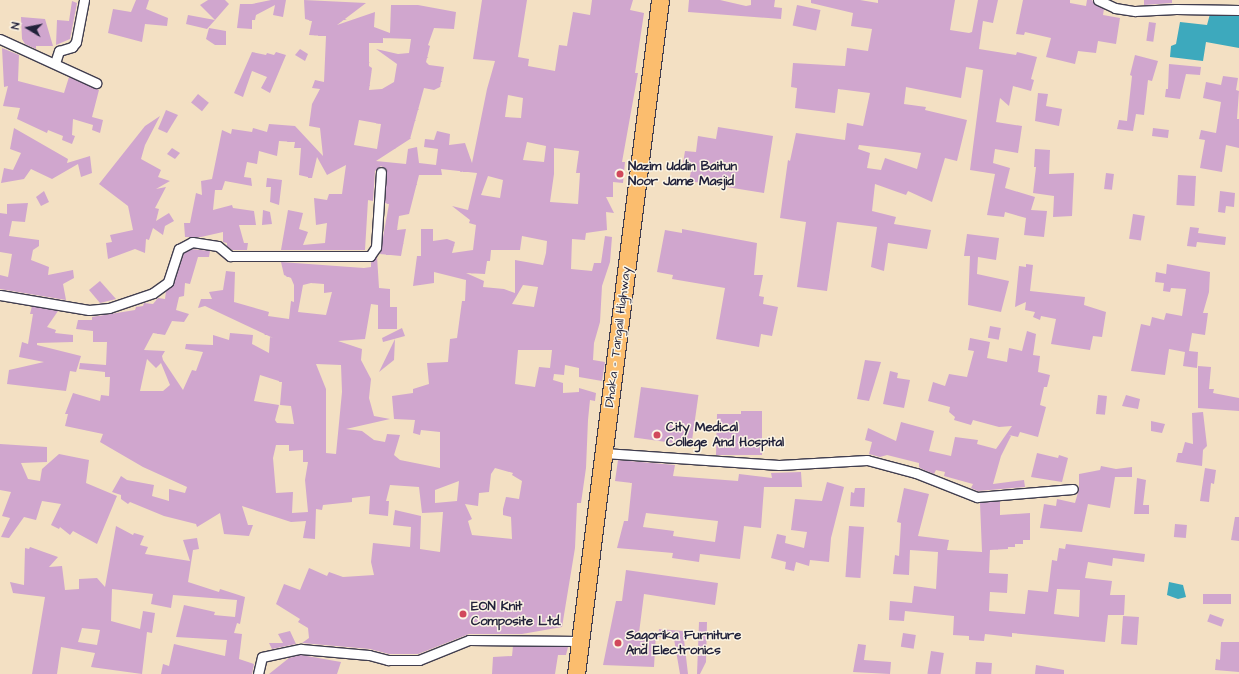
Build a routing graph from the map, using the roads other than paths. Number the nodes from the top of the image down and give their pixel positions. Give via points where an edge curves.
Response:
1 (84, 0) edge
2 (660, 0) edge
3 (1098, 0) edge
4 (1239, 10) edge
5 (0, 39) edge
6 (55, 63) junction
7 (96, 83) dead end
8 (381, 172) dead end
9 (0, 295) edge
10 (604, 453) junction
11 (1073, 489) dead end
12 (580, 640) junction
13 (258, 674) edge
14 (576, 674) edge

1 - 6 street via 76,42 72,47 59,51
2 - 10 highway, Dhaka - Tangail Highway
3 - 4 street via 1115,8 1135,11 1176,8
5 - 6 street
6 - 7 street
8 - 9 street via 376,247 370,256 230,256 218,246 192,242 179,248 168,282 153,293 109,308 89,310
10 - 11 street via 778,465 867,460 916,473 977,497
10 - 12 highway, Dhaka - Tangail Highway
12 - 13 street via 469,640 420,660 388,660 369,655 301,649 262,657
12 - 14 highway, Dhaka - Tangail Highway

